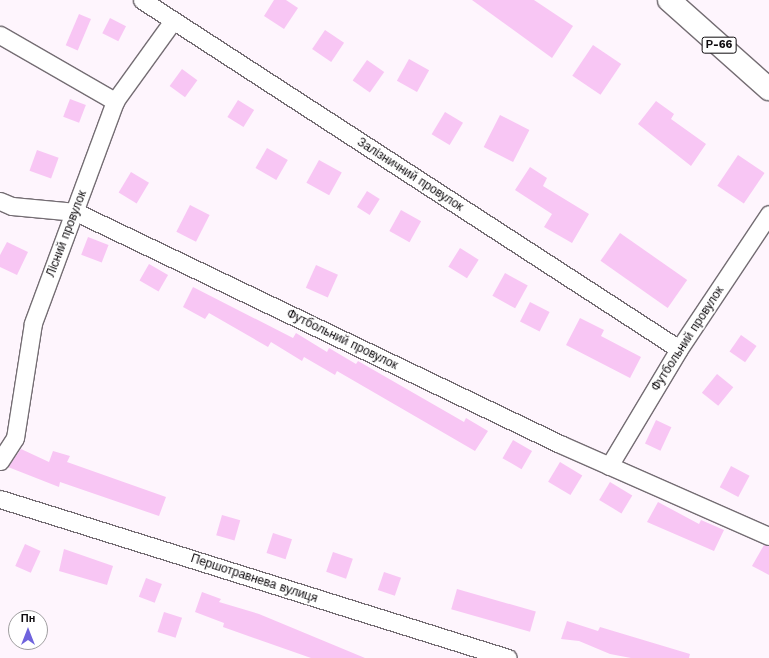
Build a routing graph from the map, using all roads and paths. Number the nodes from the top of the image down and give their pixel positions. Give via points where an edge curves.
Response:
1 (142, 0) edge
2 (669, 0) edge
3 (172, 22) junction
4 (0, 35) edge
5 (769, 89) edge
6 (115, 101) junction
7 (0, 201) edge
8 (76, 212) junction
9 (769, 214) edge
10 (679, 349) junction
11 (0, 461) edge
12 (609, 466) junction
13 (0, 499) edge
14 (769, 536) edge
15 (508, 658) edge

1 - 3 street, Залізничний провулок
2 - 5 main road, Р-66
3 - 6 street, Лісний провулок
3 - 10 street, Залізничний провулок
4 - 6 street
6 - 8 street, Лісний провулок
7 - 8 street via 12,206
8 - 11 street, Лісний провулок via 33,323 15,438
8 - 12 street, Футбольний провулок
9 - 10 street, Футбольний провулок
10 - 12 street, Футбольний провулок
12 - 14 street, Футбольний провулок
13 - 15 street, Першотравнева вулиця

